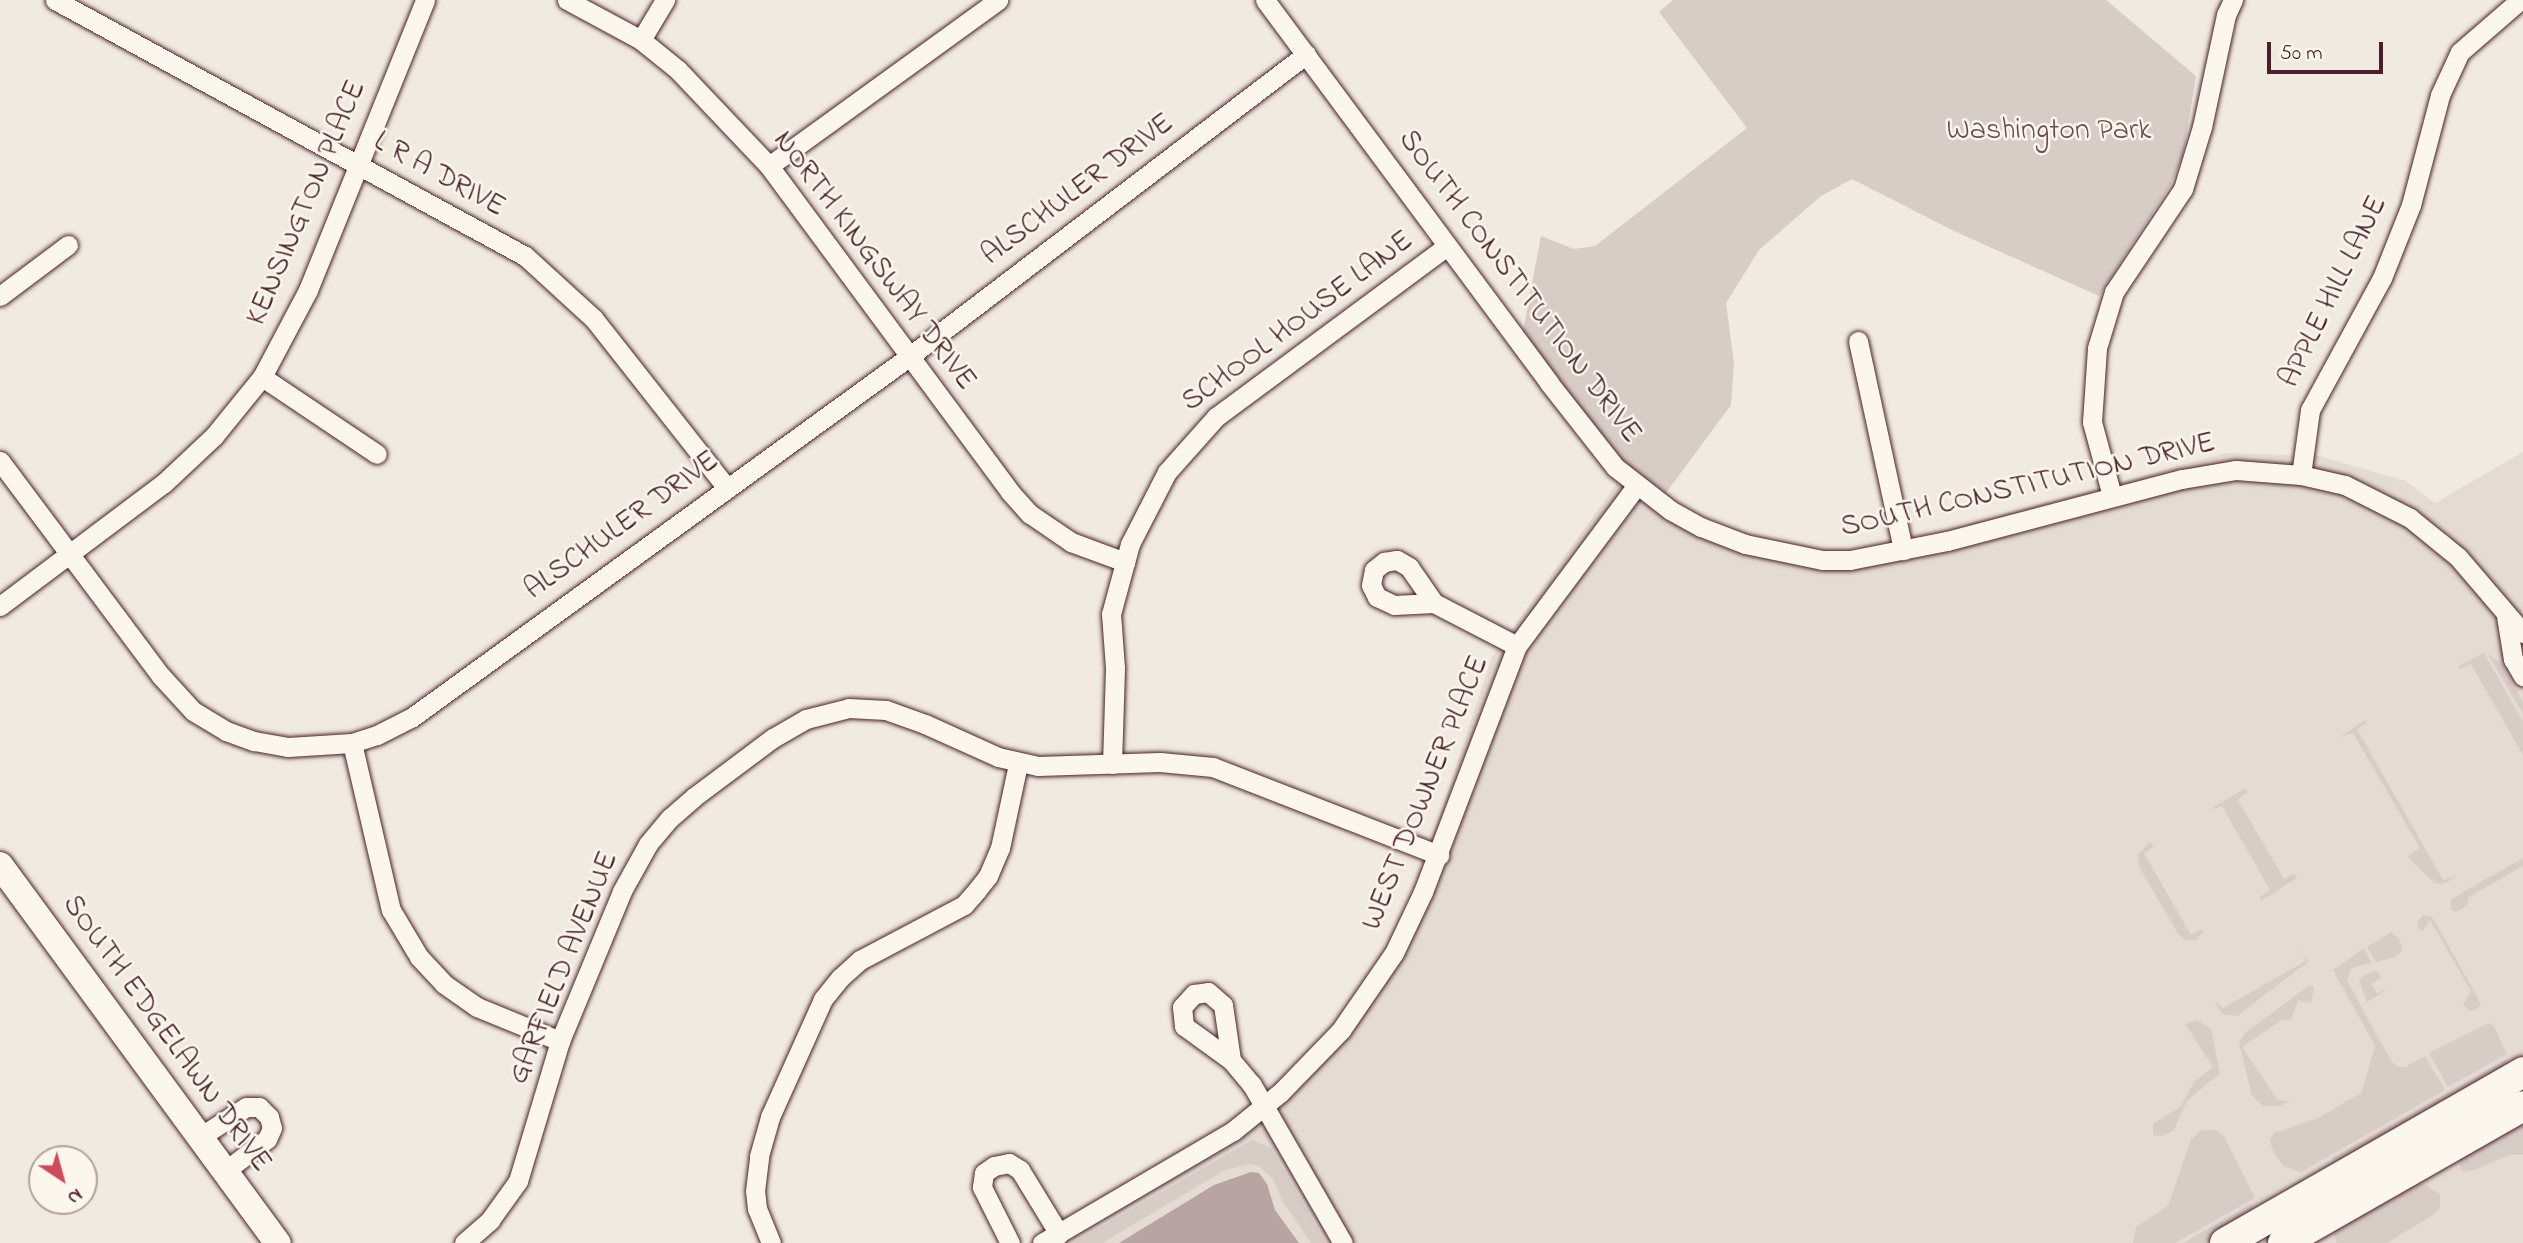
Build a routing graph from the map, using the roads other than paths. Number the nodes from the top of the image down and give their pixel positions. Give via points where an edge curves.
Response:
1 (55, 0) edge
2 (425, 0) edge
3 (566, 0) edge
4 (665, 0) edge
5 (998, 0) edge
6 (1265, 0) edge
7 (2233, 0) edge
8 (2520, 0) edge
9 (641, 40) junction
10 (1306, 54) junction
11 (358, 164) junction
12 (769, 166) junction
13 (68, 245) dead end
14 (1447, 246) junction
15 (0, 296) edge
16 (1858, 341) dead end
17 (910, 356) junction
18 (262, 377) junction
19 (377, 454) dead end
20 (0, 461) edge
21 (2301, 475) junction
22 (1637, 485) junction
23 (726, 487) junction
24 (2112, 496) junction
25 (1903, 550) junction
26 (72, 554) junction
27 (1125, 562) junction
28 (1434, 603) dead end
29 (0, 606) edge
30 (2506, 617) junction
31 (2523, 633) edge
32 (1517, 646) junction
33 (2523, 676) edge
34 (352, 743) junction
35 (1018, 764) junction
36 (1112, 764) junction
37 (1439, 855) junction
38 (0, 865) edge
39 (560, 1041) junction
40 (1231, 1060) dead end
41 (2523, 1072) edge
42 (2523, 1106) edge
43 (1264, 1108) junction
44 (200, 1137) junction
45 (225, 1171) junction
46 (1050, 1238) edge
47 (278, 1243) edge
48 (464, 1243) edge
49 (771, 1243) edge
50 (1010, 1243) edge
51 (1343, 1243) edge
52 (2225, 1243) edge
53 (2283, 1243) edge

1 - 11 street, L R A DRIVE
2 - 11 street, KENSINGTON PLACE
3 - 9 street, NORTH KINGSWAY DRIVE
4 - 9 street
5 - 12 street
6 - 10 street, SOUTH CONSTITUTION DRIVE
7 - 24 street via 2183,189 2114,292 2097,348 2092,422
8 - 21 street, APPLE HILL LANE via 2460,52 2440,94 2411,205 2382,278 2310,410
9 - 12 street, NORTH KINGSWAY DRIVE via 710,100
10 - 14 street, SOUTH CONSTITUTION DRIVE
10 - 17 street, ALSCHULER DRIVE
11 - 18 street, KENSINGTON PLACE via 308,290
11 - 23 street, L R A DRIVE via 525,256 594,319
12 - 17 street, NORTH KINGSWAY DRIVE
13 - 15 street
14 - 22 street, SOUTH CONSTITUTION DRIVE via 1607,456
14 - 27 street, SCHOOL HOUSE LANE via 1245,393 1194,439 1152,495
16 - 25 street
17 - 23 street, ALSCHULER DRIVE
17 - 27 street, NORTH KINGSWAY DRIVE via 1030,514 1071,542
18 - 19 street
18 - 26 street, KENSINGTON PLACE via 214,436 164,483
20 - 26 street, ALSCHULER DRIVE
21 - 24 street, SOUTH CONSTITUTION DRIVE via 2236,470
21 - 30 street, SOUTH CONSTITUTION DRIVE via 2345,485 2410,518 2458,557
22 - 25 street, SOUTH CONSTITUTION DRIVE via 1670,510 1745,544 1822,560
22 - 32 street, WEST DOWNER PLACE
23 - 34 street, ALSCHULER DRIVE via 395,729
24 - 25 street, SOUTH CONSTITUTION DRIVE
26 - 29 street, KENSINGTON PLACE
26 - 34 street, ALSCHULER DRIVE via 161,676 201,716 235,734 288,747
27 - 36 street, SCHOOL HOUSE LANE via 1111,614 1115,668
28 - 32 street
30 - 31 street, SOUTH CONSTITUTION DRIVE
30 - 33 street, SOUTH CONSTITUTION DRIVE via 2513,659
32 - 37 street, WEST DOWNER PLACE
34 - 39 street via 391,910 419,957 444,984 477,1007
35 - 36 street, GARFIELD AVENUE
35 - 39 street, GARFIELD AVENUE via 886,710 849,708 789,727 694,797 648,844 622,891
35 - 49 street via 1000,848 977,890 964,905 860,960 823,999 771,1117 759,1156 757,1209
36 - 37 street, GARFIELD AVENUE via 1160,762 1230,771
37 - 43 street, WEST DOWNER PLACE via 1394,953 1341,1030
38 - 44 street, SOUTH EDGELAWN DRIVE
39 - 48 street, GARFIELD AVENUE via 518,1181 490,1220
40 - 43 street
41 - 52 main road
42 - 53 main road
43 - 46 street, WEST DOWNER PLACE via 1233,1131
43 - 51 street
44 - 45 street, SOUTH EDGELAWN DRIVE
44 - 45 street via 246,1107 259,1107 269,1117 272,1128 267,1139
45 - 47 street, SOUTH EDGELAWN DRIVE
46 - 50 street via 1020,1170 1009,1163 984,1174 982,1187

